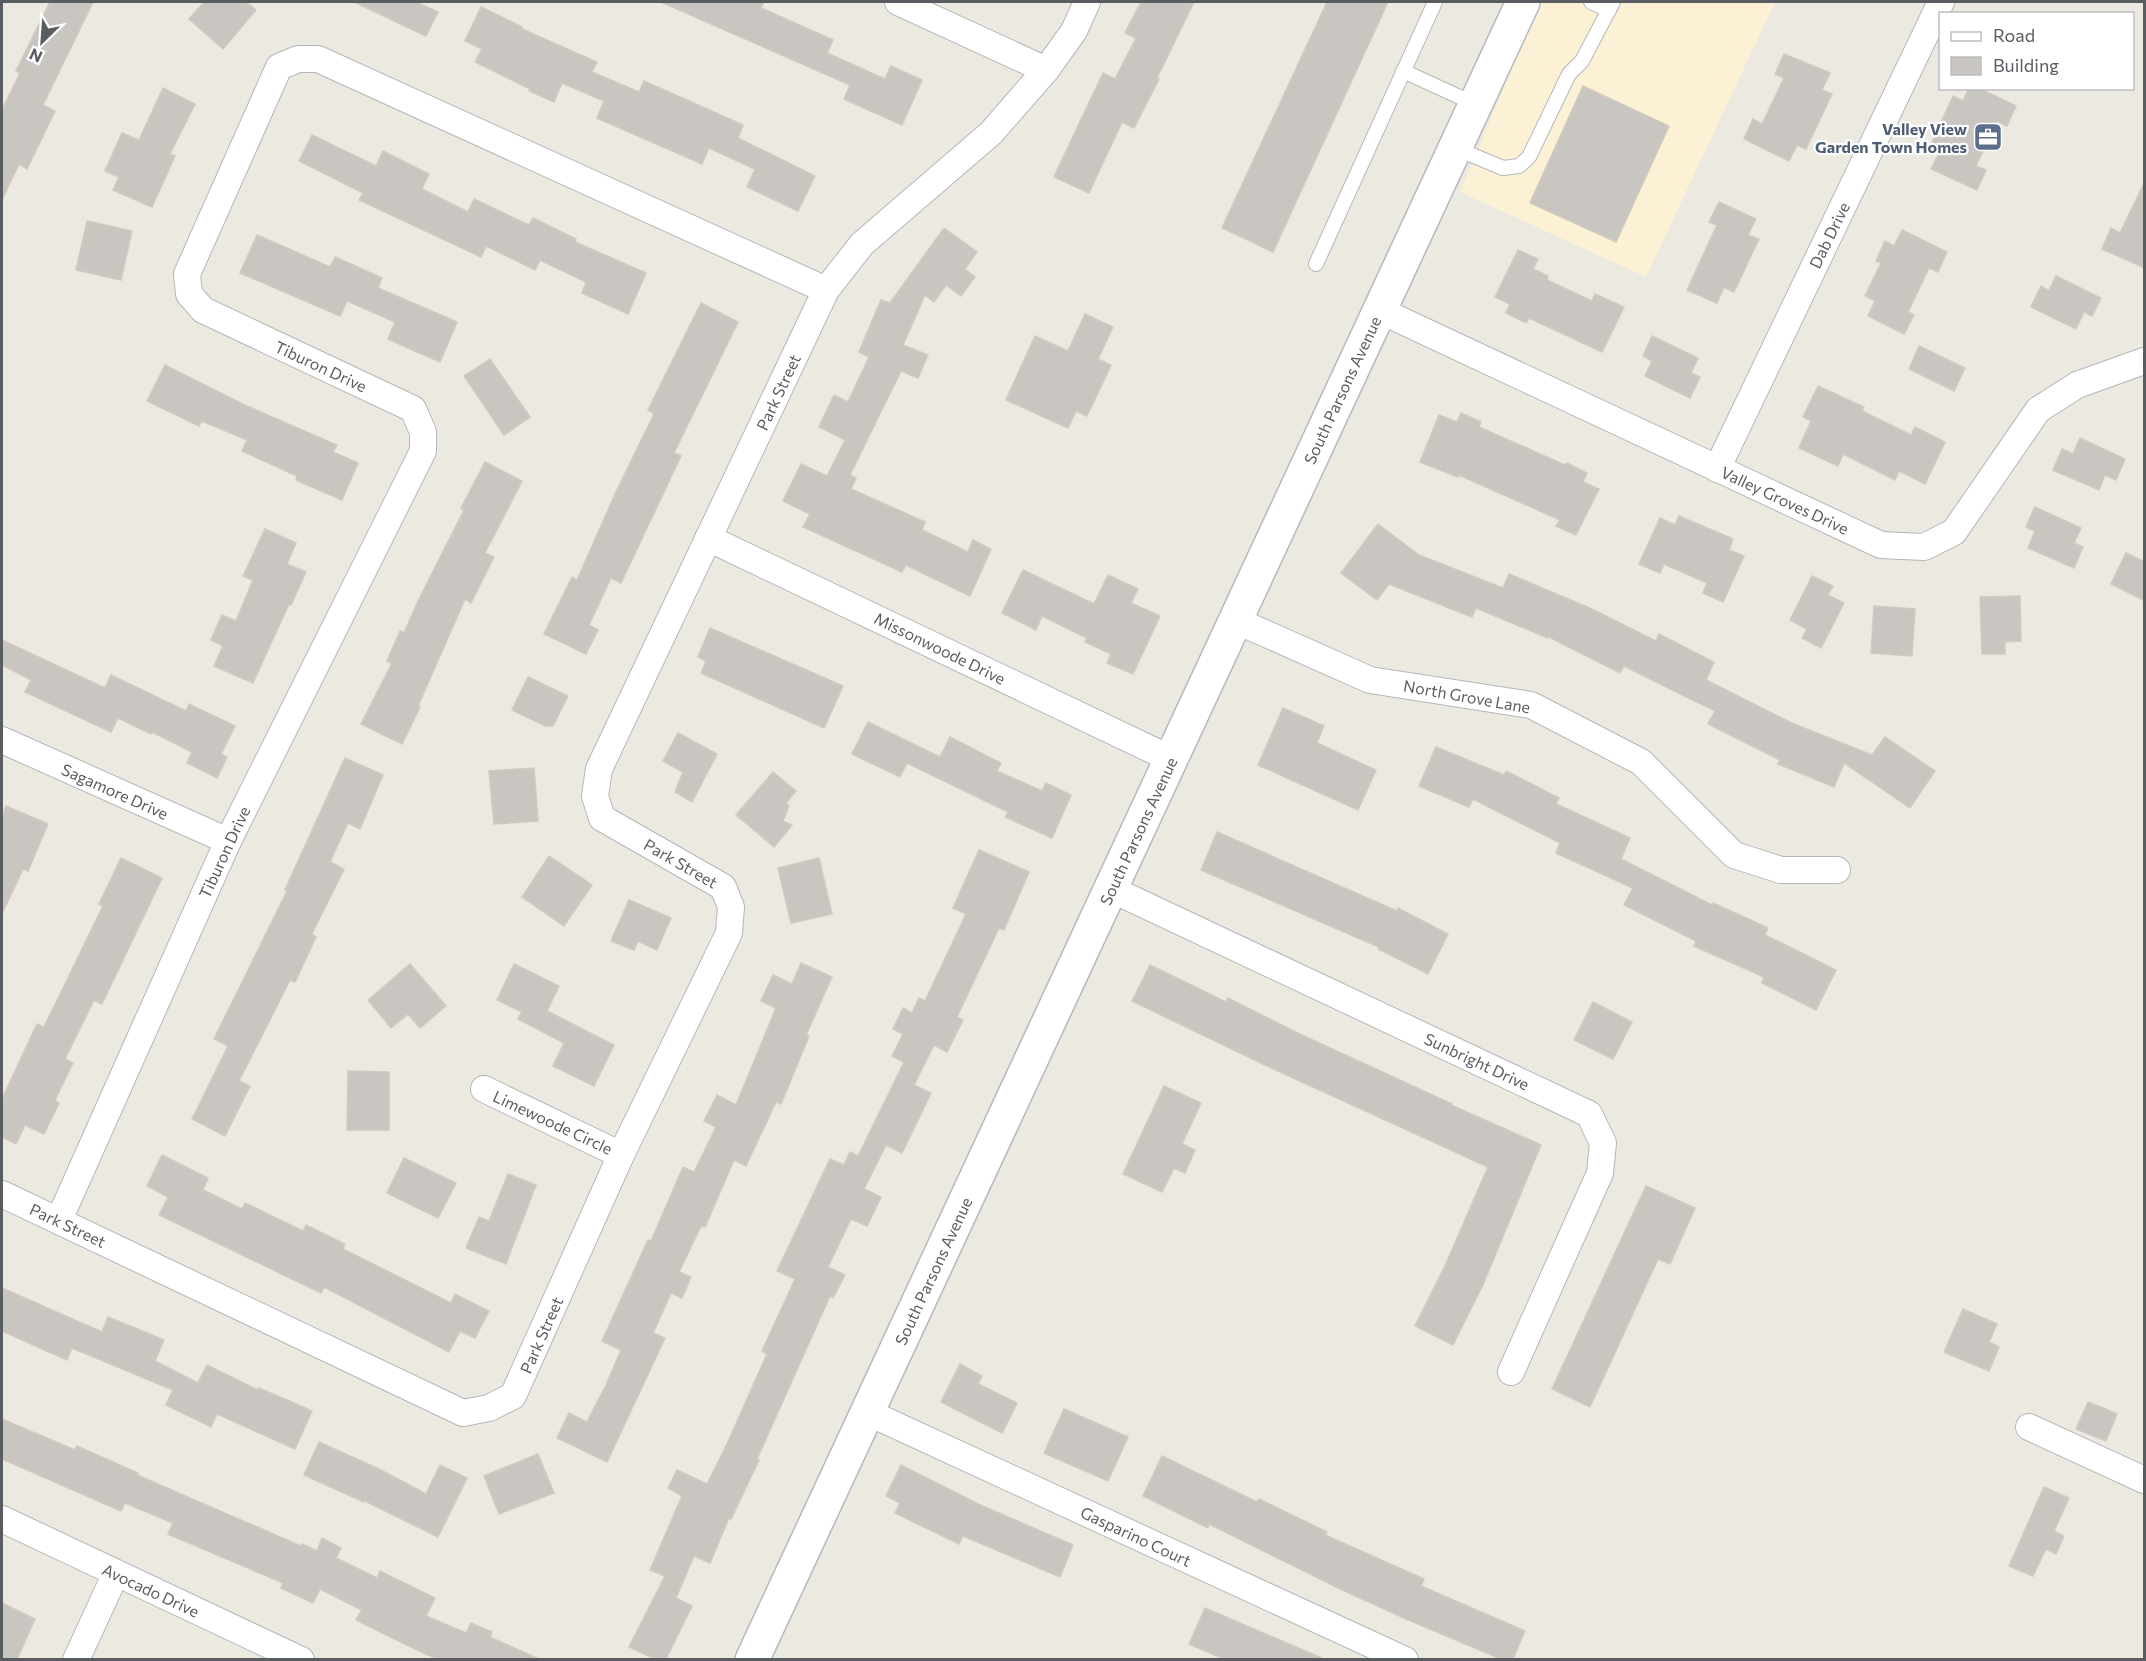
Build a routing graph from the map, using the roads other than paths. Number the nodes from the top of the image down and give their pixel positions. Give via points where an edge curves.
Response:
1 (898, 2) edge
2 (1088, 2) edge
3 (1435, 2) edge
4 (1523, 2) edge
5 (1592, 2) edge
6 (1941, 2) edge
7 (1611, 6) edge
8 (1046, 70) junction
9 (1403, 70) junction
10 (1475, 104) junction
11 (1455, 148) junction
12 (1316, 264) dead end
13 (826, 290) junction
14 (1379, 310) junction
15 (2145, 361) edge
16 (1718, 470) junction
17 (708, 538) junction
18 (1235, 620) junction
19 (2, 740) edge
20 (1171, 759) junction
21 (228, 841) junction
22 (1837, 870) dead end
23 (1111, 889) junction
24 (484, 1089) dead end
25 (621, 1155) junction
26 (2, 1194) edge
27 (59, 1220) junction
28 (1511, 1372) dead end
29 (867, 1412) junction
30 (2029, 1427) dead end
31 (2145, 1480) edge
32 (2, 1519) edge
33 (116, 1574) junction
34 (76, 1659) edge
35 (301, 1659) edge
36 (752, 1659) edge
37 (1405, 1659) edge

1 - 8 street
2 - 8 street, Park Street via 1074,31
3 - 9 lane
4 - 10 street, South Parsons Avenue
5 - 7 lane
6 - 16 street, Dab Drive
7 - 11 lane via 1582,61 1569,74 1529,157 1519,166 1503,168
8 - 13 street, Park Street via 990,133 862,244
9 - 10 lane
9 - 12 lane
10 - 11 street, South Parsons Avenue
11 - 14 street, South Parsons Avenue
13 - 17 street, Park Street
13 - 21 street, Tiburon Drive via 318,59 298,59 279,67 187,274 189,294 203,310 413,409 423,432 423,451
14 - 16 street, Valley Groves Drive
14 - 18 street, South Parsons Avenue
15 - 16 street, Valley Groves Drive via 2077,386 2038,410 1954,532 1924,547 1881,544
17 - 20 street, Missonwoode Drive
17 - 25 street, Park Street via 599,769 595,796 602,818 723,887 731,907 729,933
18 - 20 street, South Parsons Avenue
18 - 22 street, North Grove Lane via 1370,680 1531,705 1641,762 1734,855 1781,870
19 - 21 street, Sagamore Drive
20 - 23 street, South Parsons Avenue
21 - 27 street, Tiburon Drive
23 - 28 street, Sunbright Drive via 1590,1114 1603,1143 1600,1173
23 - 29 street, South Parsons Avenue
24 - 25 street, Limewoode Circle
25 - 27 street, Park Street via 513,1396 489,1408 463,1413
26 - 27 street, Park Street
29 - 36 street, South Parsons Avenue
29 - 37 street, Gasparino Court
30 - 31 street
32 - 33 street, Avocado Drive
33 - 34 street
33 - 35 street, Avocado Drive

